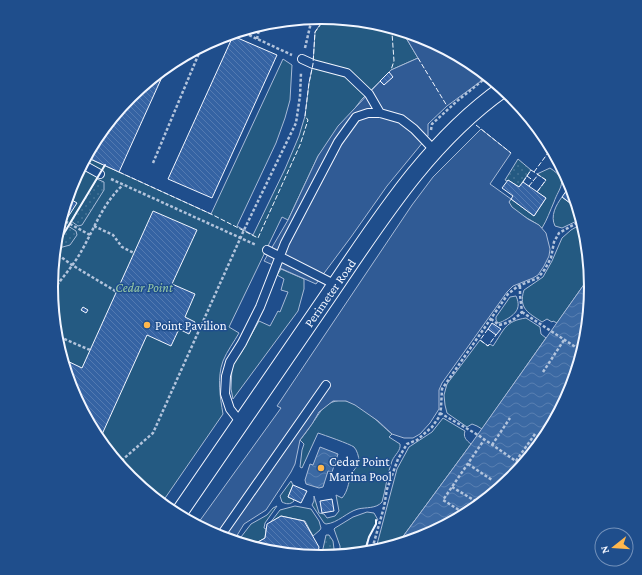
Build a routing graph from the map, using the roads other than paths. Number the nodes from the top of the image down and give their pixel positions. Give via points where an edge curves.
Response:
1 (302, 59) road end
2 (499, 93) edge
3 (380, 113) junction
4 (435, 151) junction
5 (87, 167) edge
6 (100, 174) road end
7 (267, 250) road end
8 (279, 256) junction
9 (336, 285) junction
10 (326, 385) dead end
11 (241, 422) junction
12 (181, 511) edge
13 (223, 532) edge

1 - 3 lane via 347,73 369,94
2 - 4 street, Perimeter Road via 466,118
3 - 4 lane via 401,120 414,128
3 - 8 lane via 356,117 338,142
4 - 9 street, Perimeter Road via 400,192
5 - 6 lane
7 - 8 lane
8 - 9 lane
8 - 11 lane via 260,307 230,362 226,376 225,394 230,409
9 - 11 street, Perimeter Road
10 - 13 lane
11 - 12 street, Perimeter Road

